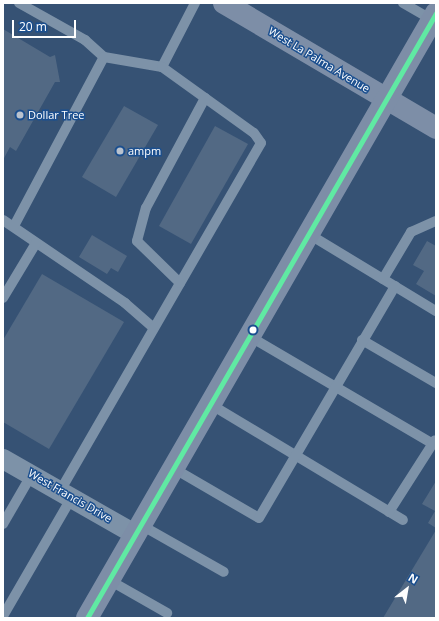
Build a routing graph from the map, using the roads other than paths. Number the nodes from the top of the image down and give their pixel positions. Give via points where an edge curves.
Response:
1 (19, 3) edge
2 (195, 3) edge
3 (403, 3) edge
4 (231, 5) edge
5 (435, 18) edge
6 (104, 57) junction
7 (162, 67) junction
8 (206, 98) junction
9 (384, 98) junction
10 (436, 128) edge
11 (3, 220) edge
12 (433, 221) edge
13 (14, 226) junction
14 (307, 233) junction
15 (36, 243) junction
16 (383, 279) junction
17 (180, 283) junction
18 (395, 286) junction
19 (3, 298) edge
20 (436, 311) edge
21 (154, 328) junction
22 (249, 336) junction
23 (362, 340) junction
24 (436, 383) edge
25 (334, 386) junction
26 (210, 404) junction
27 (434, 441) edge
28 (295, 455) junction
29 (3, 459) edge
30 (173, 468) junction
31 (32, 474) junction
32 (66, 494) junction
33 (389, 512) junction
34 (403, 520) dead end
35 (3, 524) edge
36 (138, 530) junction
37 (224, 572) dead end
38 (109, 580) junction
39 (167, 614) dead end
40 (3, 616) edge
41 (87, 618) edge

1 - 6 lane via 85,40
2 - 7 lane
3 - 5 lane
4 - 9 main road, West La Palma Avenue
5 - 9 main road
6 - 7 lane
6 - 13 lane
7 - 8 lane
8 - 17 lane via 146,208 137,241
8 - 17 lane via 254,133 261,143
9 - 10 main road, West La Palma Avenue
9 - 14 main road
11 - 13 lane
12 - 16 lane via 411,232
13 - 15 lane
14 - 16 lane
14 - 22 main road
15 - 19 lane
15 - 21 lane via 125,303
16 - 18 lane
17 - 21 lane
18 - 20 lane
18 - 23 lane
21 - 32 lane
22 - 25 lane
22 - 26 main road
23 - 24 lane
23 - 25 lane
25 - 27 lane
25 - 28 lane
26 - 28 lane
26 - 30 main road
27 - 33 lane
28 - 30 lane via 259,518
28 - 33 lane
29 - 31 street, West Francis Drive
30 - 36 main road
31 - 32 street, West Francis Drive
31 - 35 lane
32 - 36 street, West Francis Drive
32 - 40 lane
33 - 34 lane
36 - 37 lane
36 - 38 main road
38 - 39 lane
38 - 41 main road

